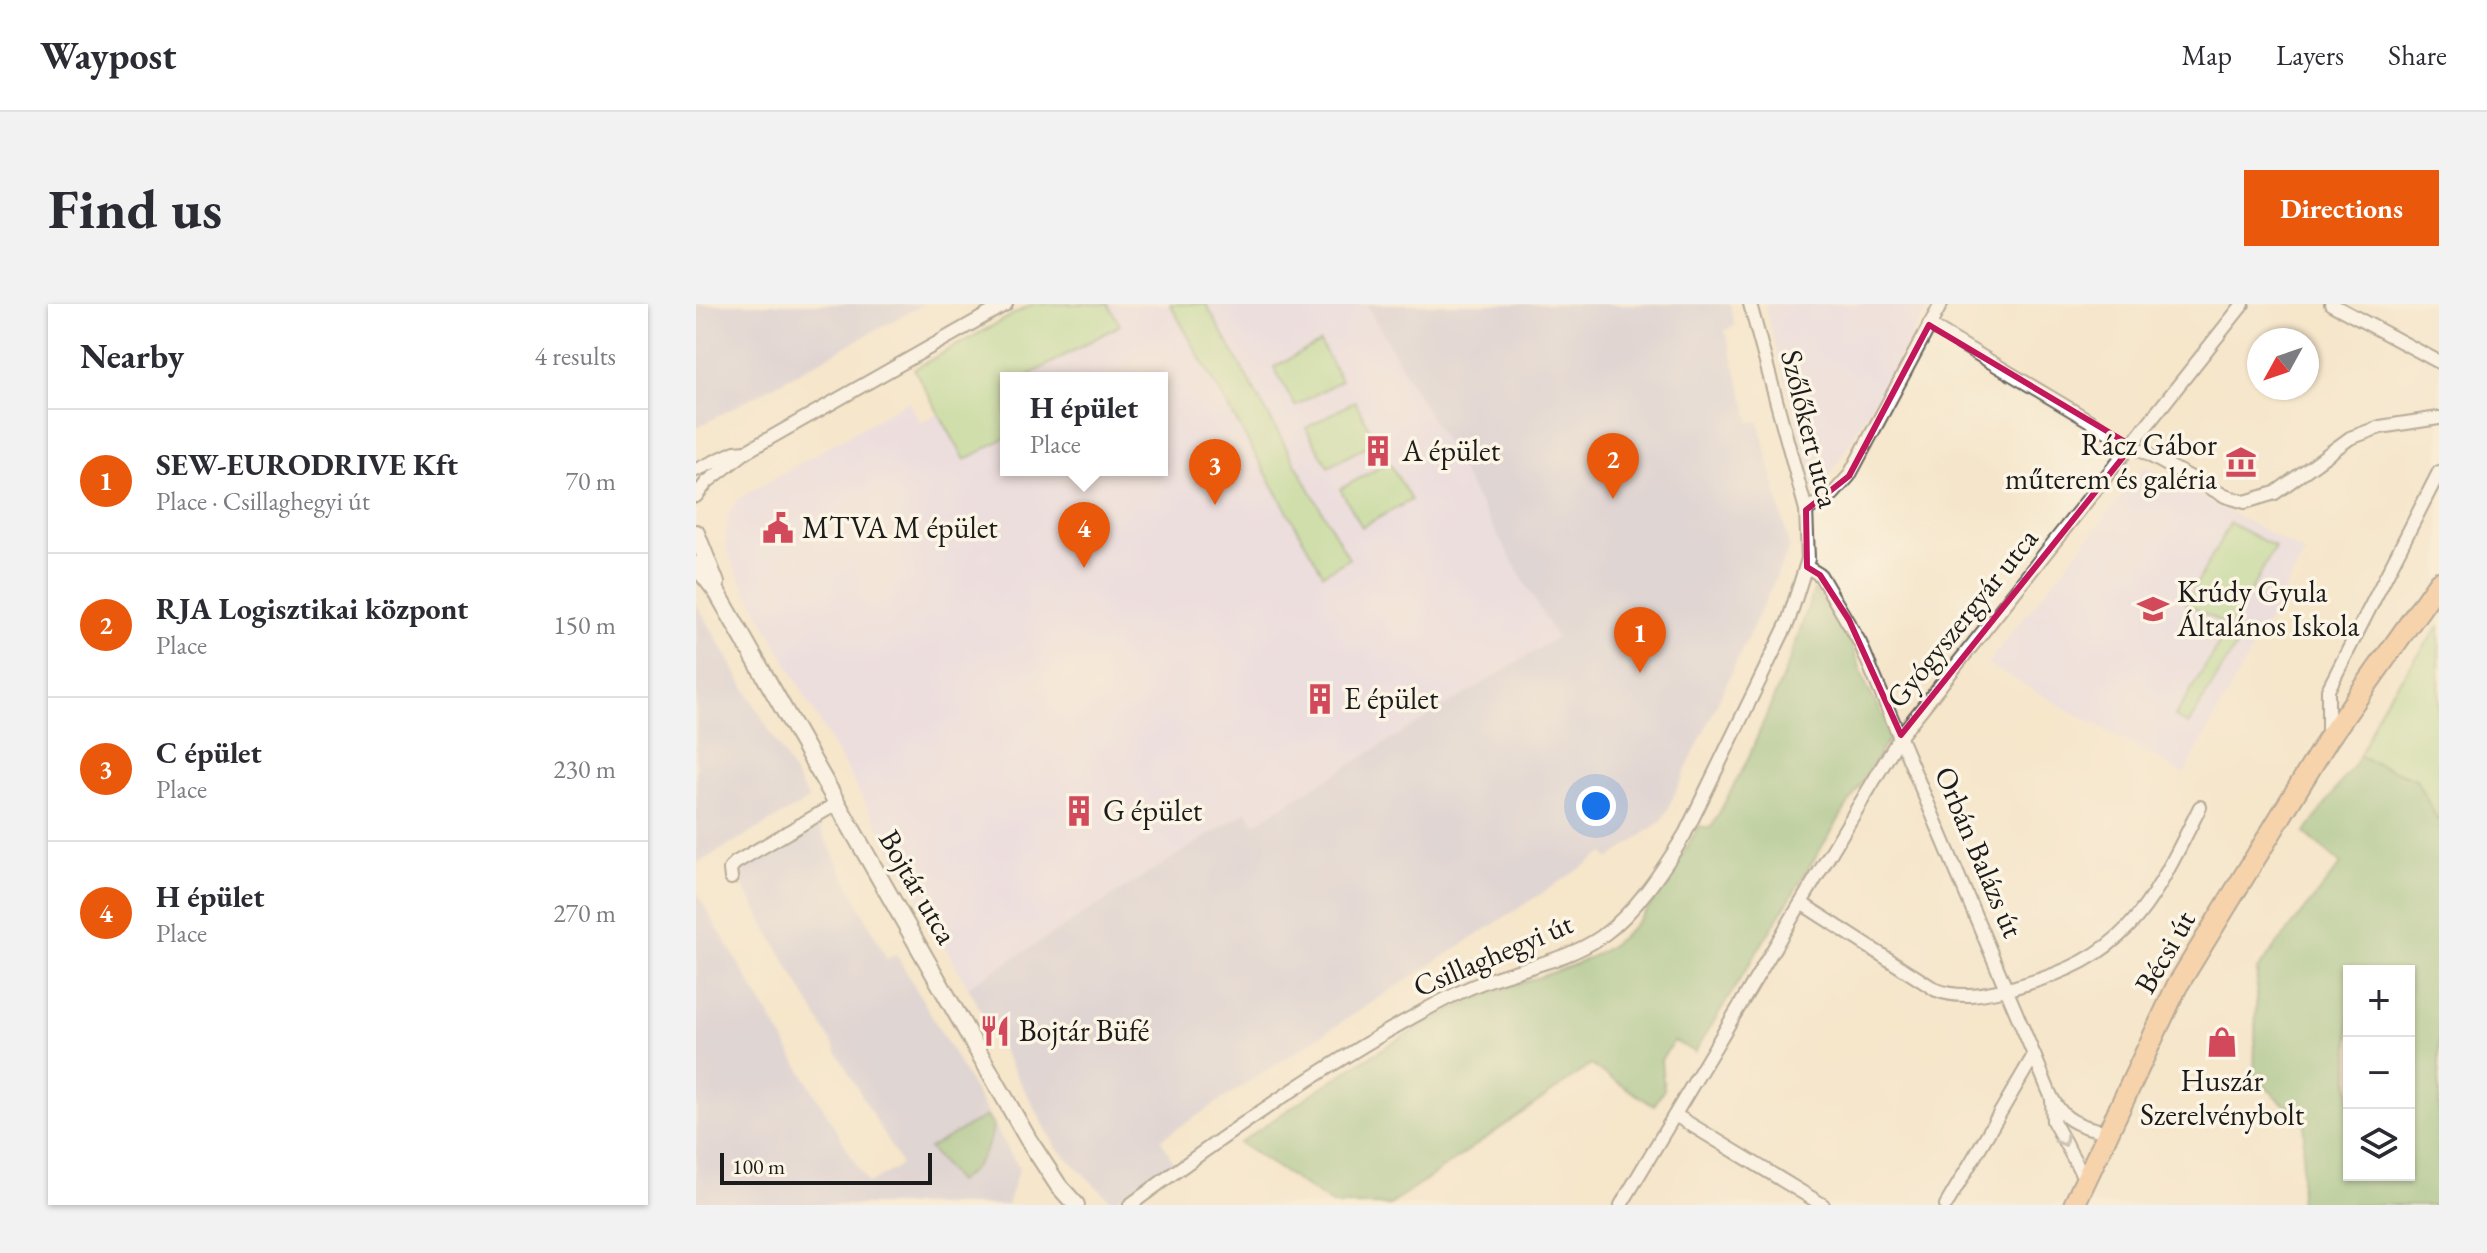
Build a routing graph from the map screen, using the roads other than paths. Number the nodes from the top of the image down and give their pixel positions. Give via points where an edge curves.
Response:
1 (1006, 304) edge
2 (1750, 304) edge
3 (1941, 304) edge
4 (2243, 304) edge
5 (2331, 304) edge
6 (1929, 325) junction
7 (2439, 362) edge
8 (2439, 418) edge
9 (2132, 446) junction
10 (747, 451) junction
11 (696, 470) edge
12 (2439, 472) edge
13 (696, 496) edge
14 (1806, 510) junction
15 (696, 533) edge
16 (696, 565) edge
17 (1807, 567) junction
18 (2439, 582) edge
19 (717, 592) junction
20 (1901, 735) junction
21 (2328, 739) junction
22 (838, 803) junction
23 (2200, 807) dead end
24 (731, 878) dead end
25 (1801, 903) junction
26 (2009, 988) junction
27 (2034, 1055) junction
28 (2052, 1097) junction
29 (1675, 1115) junction
30 (2110, 1132) junction
31 (2087, 1182) junction
32 (1076, 1205) edge
33 (1130, 1205) edge
34 (1621, 1205) edge
35 (1823, 1205) edge
36 (1946, 1205) edge
37 (2074, 1205) edge

1 - 10 street
2 - 14 street, Szőlőkert utca
3 - 6 street
4 - 9 street, Gyógyszergyár utca
5 - 7 street
6 - 9 street
6 - 14 street via 1849,476 1833,494
8 - 9 street via 2380,427 2350,438 2275,493 2245,502
9 - 20 street, Gyógyszergyár utca
10 - 11 street
10 - 13 street
12 - 21 street via 2328,690
14 - 17 street, Szőlőkert utca
15 - 19 street, Bojtár utca
16 - 19 street, Bojtár utca
17 - 20 street, Orbán Balázs út via 1820,575 1849,620
17 - 33 street, Csillaghegyi út via 1780,640 1685,834 1616,925 1572,952 1466,989 1360,1047
18 - 21 main road, Bécsi út
19 - 22 street, Bojtár utca
20 - 25 street, Gyógyszergyár utca
20 - 26 street, Orbán Balázs út
21 - 30 main road, Bécsi út via 2173,993
22 - 24 street via 735,863
22 - 32 street, Bojtár utca via 1028,1139
23 - 26 street via 2154,896 2116,942 2078,965
25 - 26 street via 1918,981 1945,993
25 - 29 street, Gyógyszergyár utca
26 - 27 street, Orbán Balázs út
27 - 28 street, Orbán Balázs út
27 - 36 street
28 - 30 street, Orbán Balázs út via 2071,1122
28 -> 31 street, Orbán Balázs út via 2053,1121
29 - 34 street, Gyógyszergyár utca
29 - 35 street
30 - 31 main road, Bécsi út
31 - 37 main road, Bécsi út

